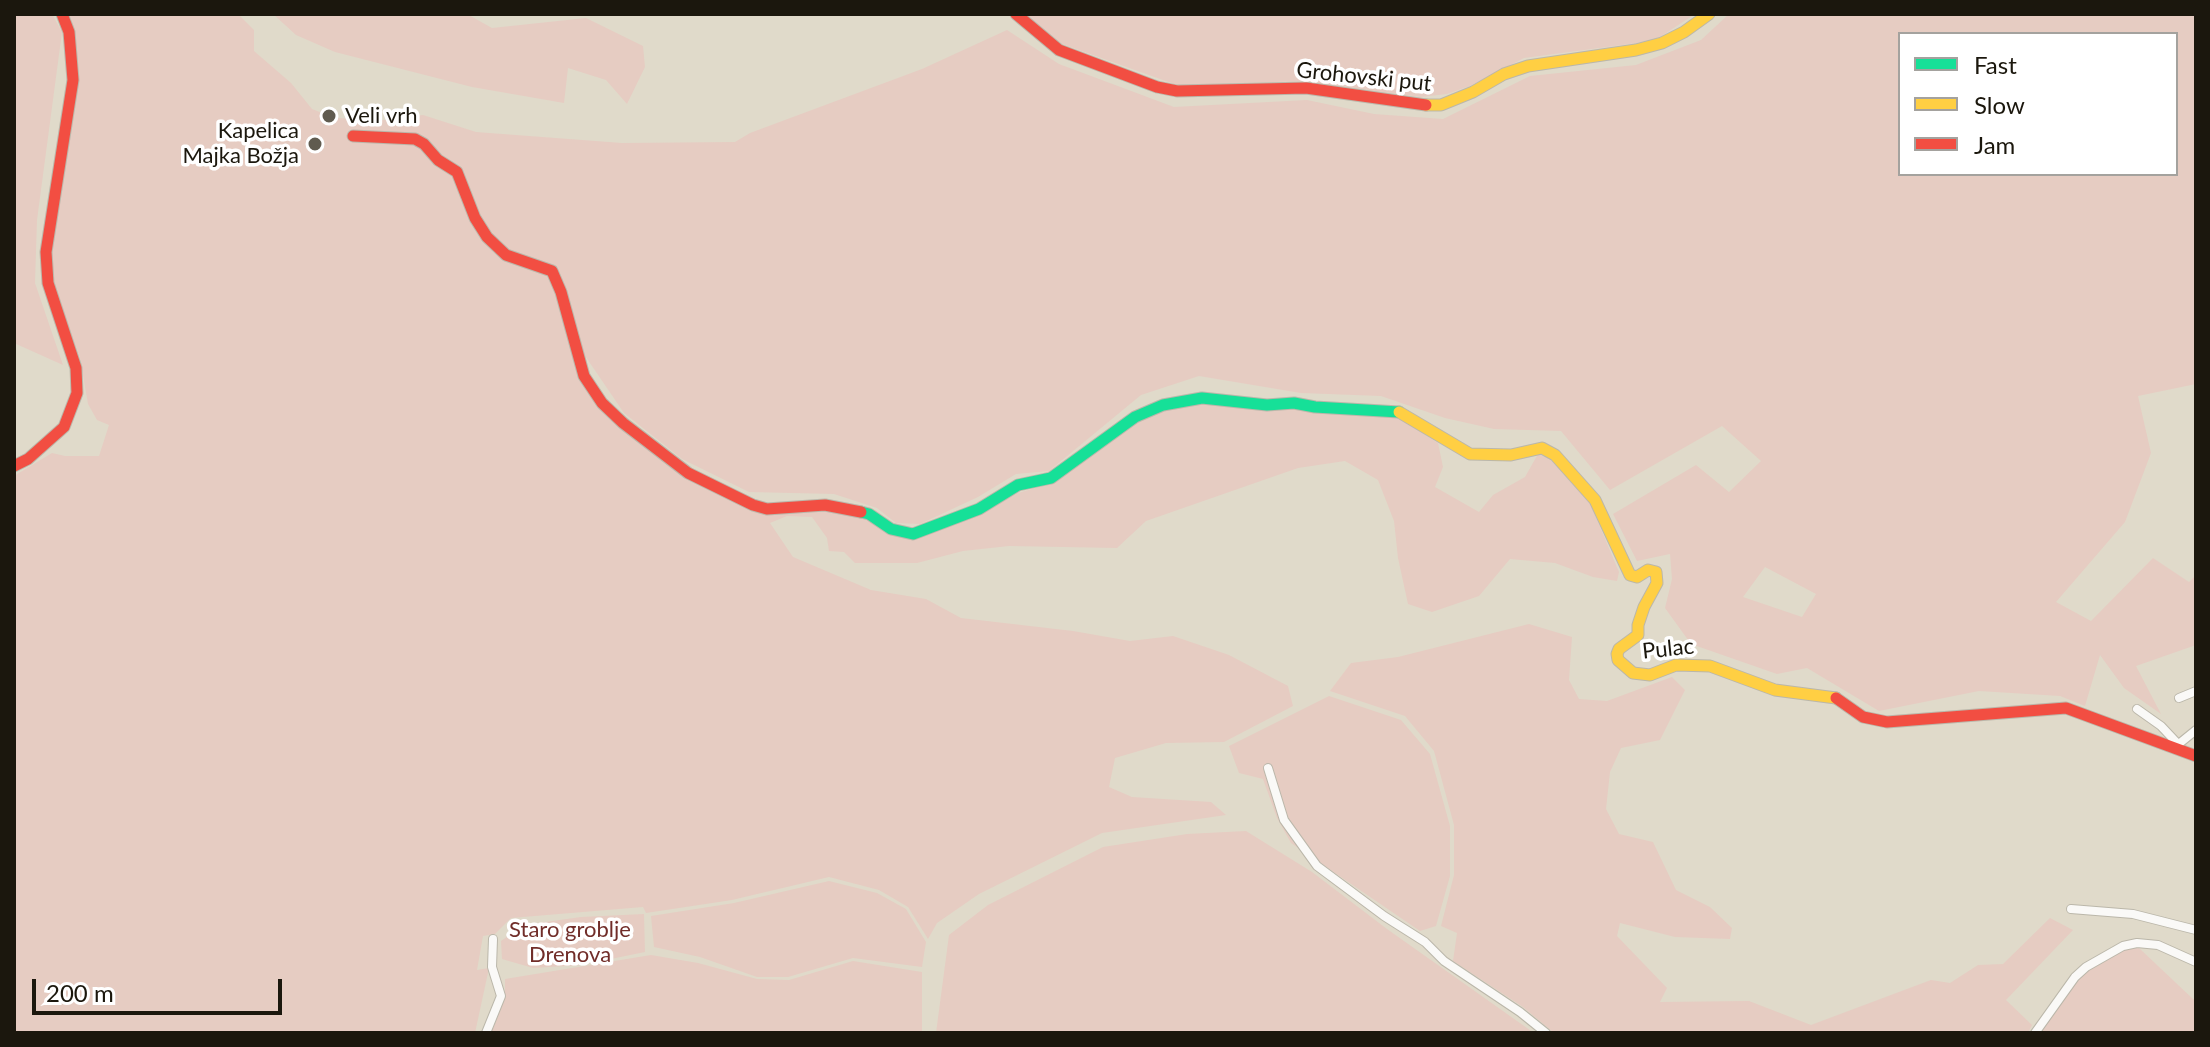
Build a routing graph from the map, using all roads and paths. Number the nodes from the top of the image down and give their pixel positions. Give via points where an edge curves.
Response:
1 (62, 14) edge
2 (1016, 14) edge
3 (1709, 14) edge
4 (353, 136) dead end
5 (14, 466) edge
6 (2196, 691) edge
7 (2179, 698) dead end
8 (2137, 709) dead end
9 (2196, 730) edge
10 (2176, 746) junction
11 (2196, 756) edge
12 (1268, 768) dead end
13 (2071, 909) dead end
14 (2196, 930) edge
15 (493, 939) dead end
16 (2196, 962) edge
17 (486, 1033) edge
18 (1546, 1033) edge
19 (2035, 1033) edge

1 - 5 street via 73,80 46,252 48,283 76,368 77,393 64,427
2 - 3 street, Grohovski put via 1059,50 1157,87 1306,88 1441,105 1528,66 1662,43
4 - 10 street, Pulac via 419,140 457,172 487,237 506,255 552,271 584,376 610,412 694,477 767,509 825,505 869,514 904,533 922,532 979,509 1018,485 1051,478 1135,417 1163,405 1216,399 1403,413 1470,454 1550,451 1590,492 1630,575 1652,570 1658,579 1638,635 1617,654 1633,673 1650,675 1676,665 1710,666 1775,690 1839,699 1863,717 1887,722 2066,708
6 - 7 street
8 - 10 street via 2161,726
9 - 10 street
10 - 11 street, Pulac
12 - 18 street via 1284,820 1317,866
13 - 14 street via 2133,914
15 - 17 street via 492,967 501,996
16 - 19 street via 2158,945 2123,946 2075,977

